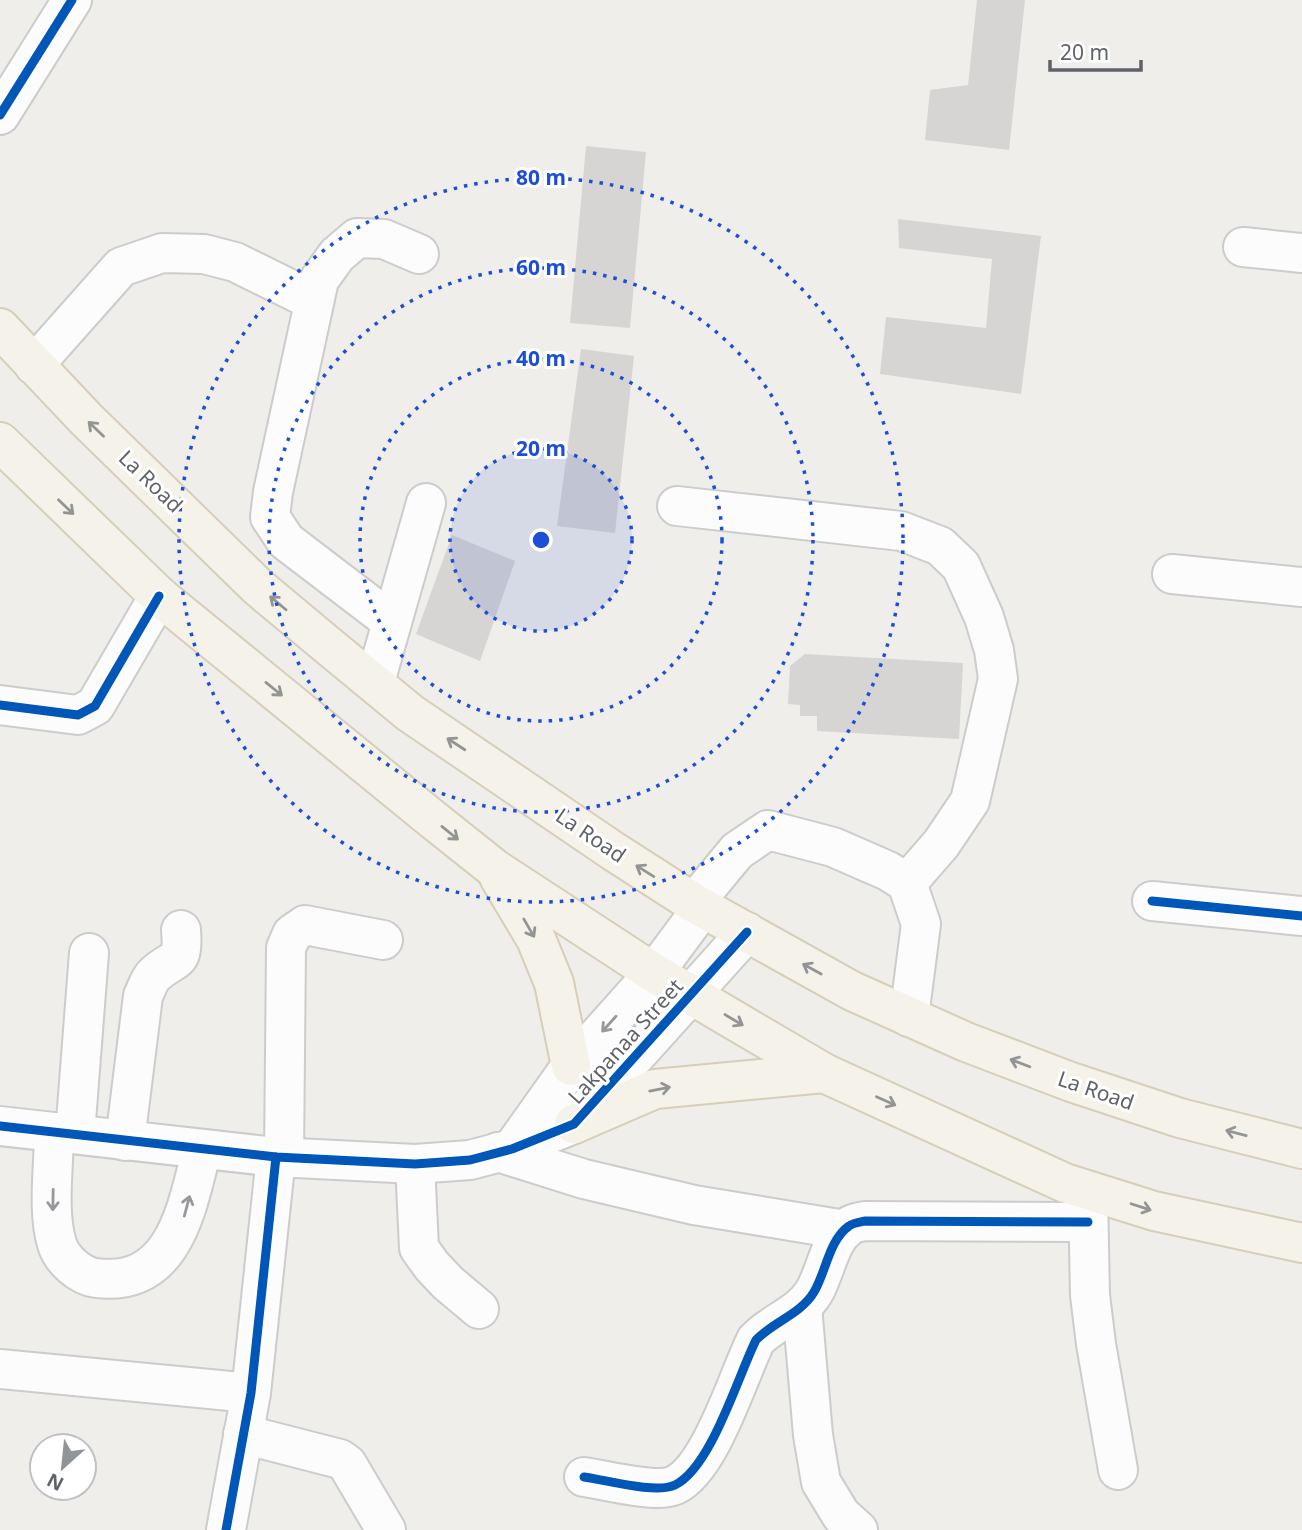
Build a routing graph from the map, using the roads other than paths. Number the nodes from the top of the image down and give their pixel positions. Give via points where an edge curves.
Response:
1 (72, 0) edge
2 (0, 116) edge
3 (1242, 247) dead end
4 (1302, 253) edge
5 (419, 254) dead end
6 (314, 301) junction
7 (11, 345) edge
8 (0, 442) edge
9 (426, 503) dead end
10 (677, 506) dead end
11 (1172, 574) dead end
12 (1302, 587) edge
13 (159, 596) junction
14 (392, 622) junction
15 (374, 682) junction
16 (0, 705) edge
17 (495, 869) junction
18 (907, 883) junction
19 (1152, 901) dead end
20 (699, 905) junction
21 (1302, 916) edge
22 (181, 930) dead end
23 (747, 932) junction
24 (383, 940) dead end
25 (89, 953) dead end
26 (654, 973) junction
27 (690, 995) junction
28 (909, 1017) junction
29 (571, 1066) junction
30 (824, 1073) junction
31 (574, 1124) junction
32 (0, 1126) edge
33 (65, 1133) junction
34 (125, 1141) junction
35 (202, 1149) junction
36 (1302, 1149) edge
37 (505, 1151) junction
38 (280, 1157) junction
39 (415, 1164) junction
40 (1088, 1206) junction
41 (845, 1230) junction
42 (1302, 1243) edge
43 (803, 1306) junction
44 (479, 1309) dead end
45 (0, 1369) edge
46 (251, 1393) junction
47 (243, 1434) junction
48 (1118, 1470) dead end
49 (584, 1477) dead end
50 (226, 1530) edge
51 (386, 1530) edge
52 (858, 1530) edge

1 - 2 street
3 - 4 street
5 - 6 street via 384,239 357,238 319,280
6 - 7 street via 235,262 204,254 162,253 121,267
6 - 14 street via 270,517 286,541
15 -> 7 main road, La Road via 258,587
8 -> 13 main road
9 - 14 street
10 - 18 street via 901,531 940,546 961,566 984,617 998,679 970,801
11 - 12 street
13 - 16 street via 95,706 78,715
13 -> 17 main road
14 - 15 street
20 -> 15 main road, La Road via 410,713
17 - 26 main road
17 -> 29 main road via 536,939 554,983
18 - 20 street, Lakpanaa Street via 833,847 768,830 737,851
18 - 28 street via 921,924
19 - 21 street
20 - 23 main road, La Road
20 - 26 street, Lakpanaa Street
22 - 34 street via 180,956 152,977 144,996
23 - 27 street, Lakpanaa Street
28 -> 23 main road, La Road
24 - 38 street via 305,925 292,933 286,948
25 - 33 street
26 - 27 main road
26 -> 29 street, Lakpanaa Street
27 -> 30 main road
27 - 31 street, Lakpanaa Street
36 -> 28 main road, La Road via 1180,1118 1072,1082
29 - 37 street, Lakpanaa Street
31 -> 30 main road via 655,1088
30 -> 40 main road via 1065,1182
31 - 37 street, Lakpanaa Street
32 - 33 street
33 - 34 street
33 -> 35 street via 53,1226 58,1248 73,1267 92,1278 135,1276 167,1250 183,1222
34 - 35 street
35 - 38 street
37 - 39 street via 470,1160
37 - 41 street via 584,1179 694,1205
38 - 39 street
38 - 46 street
39 - 44 street via 419,1248 448,1283
40 - 41 street via 864,1221
40 -> 42 main road via 1154,1211
40 - 48 street via 1090,1295
41 - 43 street
43 - 49 street via 756,1340 707,1450 692,1473 674,1485 656,1488
43 - 52 street via 821,1482 841,1515
45 - 46 street
46 - 47 street
47 - 50 street
47 - 51 street via 340,1459

